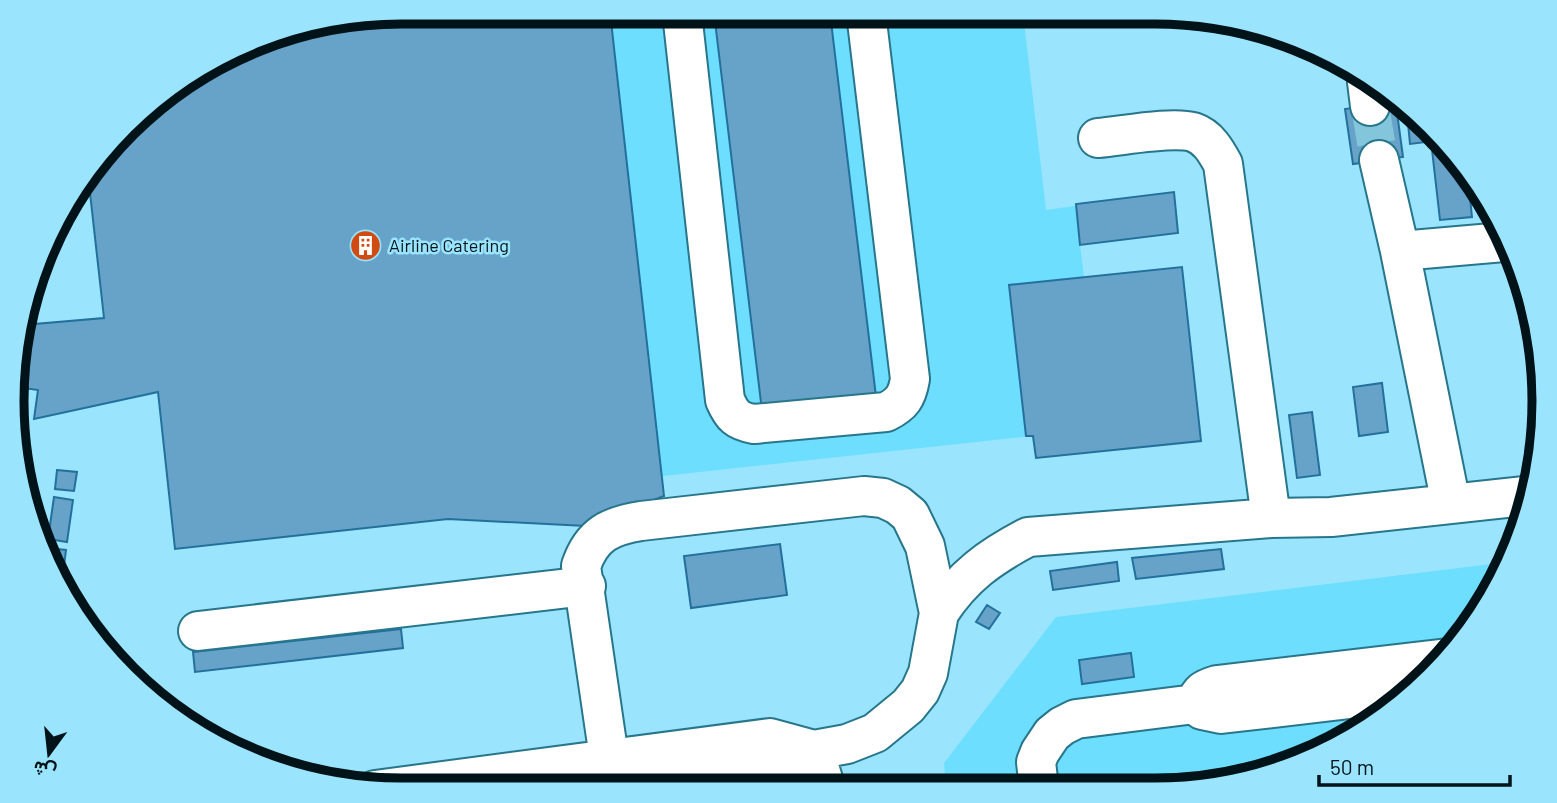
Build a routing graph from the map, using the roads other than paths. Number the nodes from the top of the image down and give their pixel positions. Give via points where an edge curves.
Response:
1 (683, 24) edge
2 (867, 24) edge
3 (1098, 138) dead end
4 (1378, 160) tunnel mouth
5 (1497, 243) edge
6 (1400, 251) junction
7 (1521, 496) edge
8 (1451, 504) junction
9 (1271, 518) junction
10 (586, 586) junction
11 (939, 613) junction
12 (198, 631) dead end
13 (1429, 660) edge
14 (1394, 694) edge
15 (1195, 704) junction
16 (814, 750) junction
17 (600, 778) edge
18 (822, 778) edge
19 (1038, 778) edge

1 - 2 lane via 725,400 739,421 754,424 886,412 899,406 908,394 910,379
3 - 9 lane via 1195,132 1207,140 1223,164
4 - 6 lane
5 - 6 lane
6 - 8 lane
7 - 8 lane
8 - 9 lane via 1331,517
9 - 11 lane via 1028,537 994,554
10 - 11 lane via 581,566 587,550 617,525 864,496 883,498 910,515 925,546
10 - 12 lane
10 - 17 lane
11 - 16 lane via 928,673 908,706 875,733
13 - 15 lane via 1217,685 1205,688
14 - 15 lane via 1221,714
15 - 19 lane via 1076,719 1052,734 1040,752
16 - 17 lane via 775,767
16 - 18 lane

